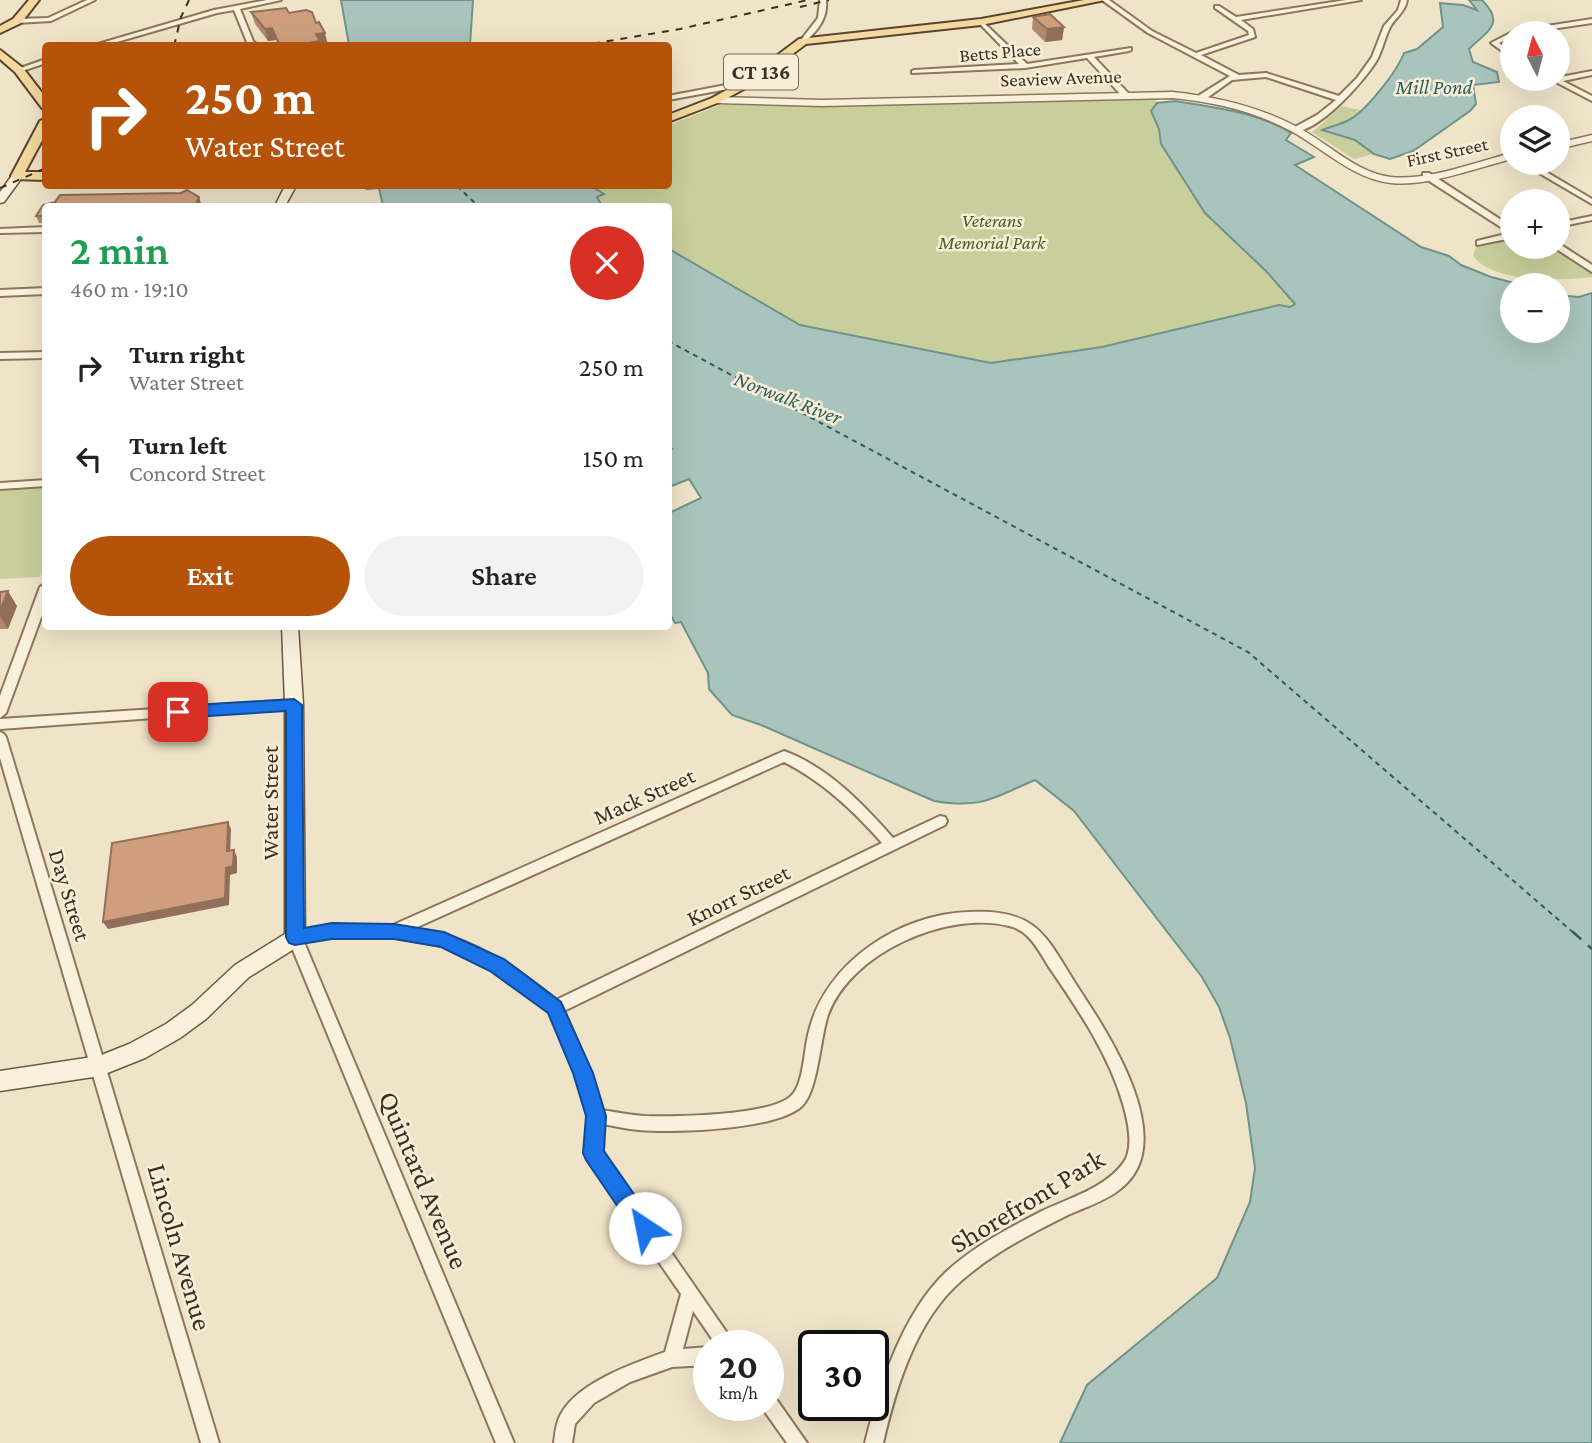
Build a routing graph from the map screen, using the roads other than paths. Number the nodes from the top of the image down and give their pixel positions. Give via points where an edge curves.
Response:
1 (23, 0) edge
2 (34, 0) edge
3 (92, 0) edge
4 (278, 0) edge
5 (823, 0) edge
6 (1102, 0) edge
7 (1358, 0) edge
8 (1404, 0) edge
9 (1217, 6) dead end
10 (236, 8) junction
11 (1236, 19) junction
12 (1592, 21) edge
13 (981, 22) junction
14 (8, 23) edge
15 (1570, 25) edge
16 (803, 41) junction
17 (108, 42) edge
18 (250, 42) edge
19 (1129, 49) dead end
20 (2, 55) edge
21 (1195, 55) junction
22 (1089, 56) junction
23 (42, 62) edge
24 (1025, 66) junction
25 (19, 70) junction
26 (914, 72) dead end
27 (1592, 73) edge
28 (1236, 76) junction
29 (1570, 77) edge
30 (1570, 87) edge
31 (717, 94) junction
32 (1125, 94) junction
33 (672, 98) edge
34 (1200, 98) junction
35 (42, 99) edge
36 (1340, 99) junction
37 (1592, 99) edge
38 (672, 117) edge
39 (42, 129) edge
40 (1296, 130) junction
41 (1592, 138) edge
42 (1570, 143) edge
43 (1500, 159) edge
44 (1426, 175) junction
45 (1546, 175) edge
46 (17, 176) junction
47 (42, 176) edge
48 (1, 177) edge
49 (1389, 179) joint
50 (298, 189) edge
51 (0, 200) edge
52 (281, 202) edge
53 (1592, 202) edge
54 (1592, 218) edge
55 (1570, 223) edge
56 (1500, 225) edge
57 (42, 229) edge
58 (0, 231) edge
59 (1500, 237) edge
60 (1480, 243) dead end
61 (1570, 254) edge
62 (1592, 269) edge
63 (42, 291) edge
64 (0, 293) edge
65 (42, 355) edge
66 (0, 356) edge
67 (42, 483) edge
68 (0, 486) edge
69 (42, 598) edge
70 (290, 630) edge
71 (294, 705) junction
72 (0, 713) edge
73 (0, 724) edge
74 (0, 737) edge
75 (940, 821) dead end
76 (890, 844) junction
77 (394, 931) junction
78 (295, 937) junction
79 (555, 1007) junction
80 (100, 1066) junction
81 (0, 1081) edge
82 (596, 1116) junction
83 (689, 1294) junction
84 (715, 1330) edge
85 (693, 1357) edge
86 (672, 1358) junction
87 (782, 1421) edge
88 (210, 1443) edge
89 (505, 1443) edge
90 (563, 1443) edge
91 (798, 1443) edge
92 (874, 1443) edge

1 - 14 main road
2 - 14 main road
3 - 14 street via 49,20
4 - 10 street
5 - 16 street via 817,26
6 - 13 main road, CT 136
6 - 21 street
7 - 11 street
8 - 36 street via 1375,55
9 - 11 street
10 - 17 street
10 - 18 street
11 - 21 street via 1253,36
12 - 15 street
13 - 16 main road, CT 136
13 - 24 street
14 - 20 main road
16 - 31 main road, CT 136 via 747,83
19 - 22 street, Betts Place
20 - 25 main road
21 - 28 street
22 - 24 street, Betts Place
22 - 32 street
23 - 25 street
24 - 26 street, Betts Place
25 - 35 main road
27 - 29 street
28 - 34 street
28 - 36 street via 1278,77
30 - 37 street
31 - 32 street, Seaview Avenue via 822,103
31 - 33 street
31 - 38 main road, CT 136
32 - 34 street, Seaview Avenue
34 - 40 street, Seaview Avenue via 1254,111
36 - 40 street via 1327,114
39 - 46 main road
40 - 49 street, Seaview Avenue via 1357,167
41 - 42 street
43 - 44 street, First Street
44 - 49 street, First Street
44 - 56 street
45 - 53 street
46 - 47 main road
46 - 48 main road
46 - 51 main road
50 - 52 main road
54 - 55 street
57 - 58 street
59 - 60 street
61 - 62 street
63 - 64 street
65 - 66 street
67 - 68 street
69 - 72 street
70 - 71 main road, Water Street
71 - 73 street
71 - 78 main road, Water Street
74 - 80 street, Day Street
75 - 76 street, Knorr Street
76 - 77 street, Mack Street via 856,804 807,767 784,756
76 - 79 street, Knorr Street
77 - 78 street via 332,931
77 - 79 street via 444,940 526,984
78 - 80 main road via 242,971 173,1031
78 - 89 street, Quintard Avenue
79 - 82 street
80 - 81 main road
80 - 88 street, Lincoln Avenue
82 - 83 street via 593,1153
82 - 92 street, Shorefront Park via 647,1123 717,1120 782,1110 804,1090 825,1004 850,970 928,923 1004,919 1032,931 1112,1058 1137,1128 1136,1155 1112,1186 1012,1237 953,1276 925,1312 901,1360
83 - 84 street
83 - 86 street
85 - 86 street
86 - 90 street via 625,1375 588,1397 567,1420
87 - 91 street

